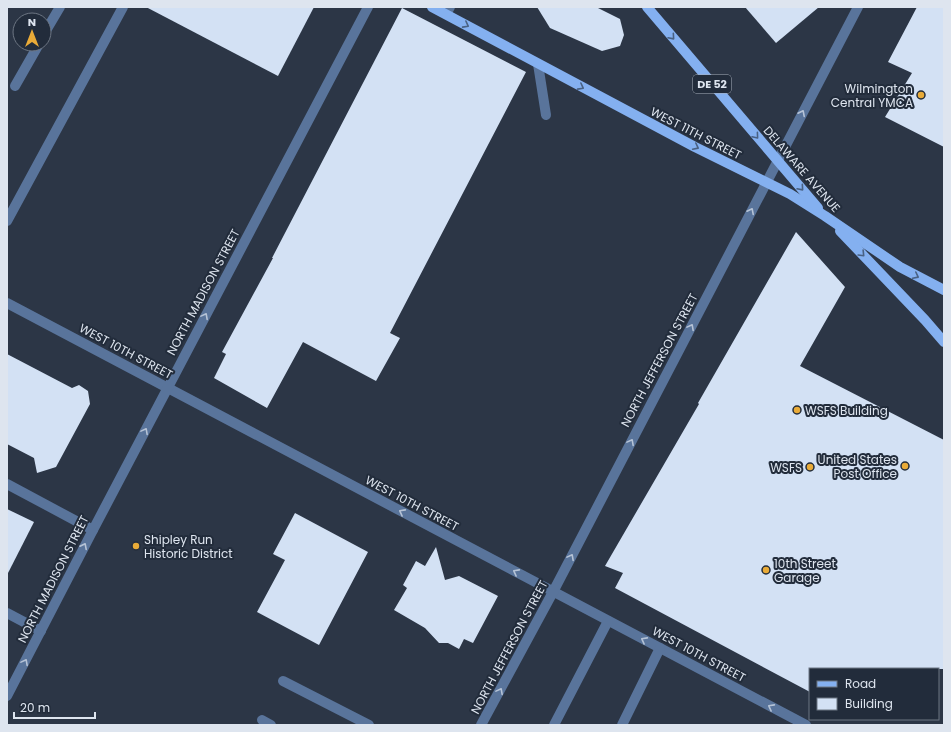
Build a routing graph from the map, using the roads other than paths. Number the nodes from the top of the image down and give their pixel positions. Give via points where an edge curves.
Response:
1 (60, 7) edge
2 (123, 7) edge
3 (368, 7) edge
4 (432, 7) edge
5 (647, 7) edge
6 (858, 7) edge
7 (448, 11) edge
8 (52, 20) edge
9 (34, 52) edge
10 (538, 64) junction
11 (15, 86) dead end
12 (546, 115) dead end
13 (778, 160) junction
14 (766, 183) junction
15 (825, 216) junction
16 (7, 221) edge
17 (944, 290) edge
18 (7, 303) edge
19 (944, 342) edge
20 (167, 388) junction
21 (7, 484) edge
22 (93, 530) junction
23 (553, 592) junction
24 (7, 613) edge
25 (608, 621) junction
26 (41, 631) junction
27 (660, 648) junction
28 (283, 681) dead end
29 (7, 696) edge
30 (369, 725) edge
31 (481, 725) edge
32 (554, 725) edge
33 (622, 725) edge
34 (806, 725) edge

1 - 8 street
2 - 16 street
20 -> 3 street, NORTH MADISON STREET
4 - 7 main road, WEST 11TH STREET
5 -> 13 main road, DELAWARE AVENUE / DE 52
13 -> 6 street, NORTH JEFFERSON STREET
7 -> 10 main road, WEST 11TH STREET
9 - 11 street
10 - 12 street
10 -> 14 main road, WEST 11TH STREET
13 - 14 street, NORTH JEFFERSON STREET
13 -> 15 main road, DELAWARE AVENUE / DE 52
14 - 15 main road, WEST 11TH STREET via 790,194
23 -> 14 street, NORTH JEFFERSON STREET
15 -> 17 main road, WEST 11TH STREET / DE 52 via 900,267
15 -> 19 main road, DELAWARE AVENUE
18 - 20 street, WEST 10TH STREET
22 -> 20 street, NORTH MADISON STREET
23 -> 20 street, WEST 10TH STREET
21 - 22 street
26 -> 22 street, NORTH MADISON STREET
23 - 25 street, WEST 10TH STREET
31 -> 23 street, NORTH JEFFERSON STREET
24 - 26 street
27 -> 25 street, WEST 10TH STREET
25 - 32 street
29 -> 26 street, NORTH MADISON STREET
27 - 33 street
34 -> 27 street, WEST 10TH STREET
28 - 30 street

